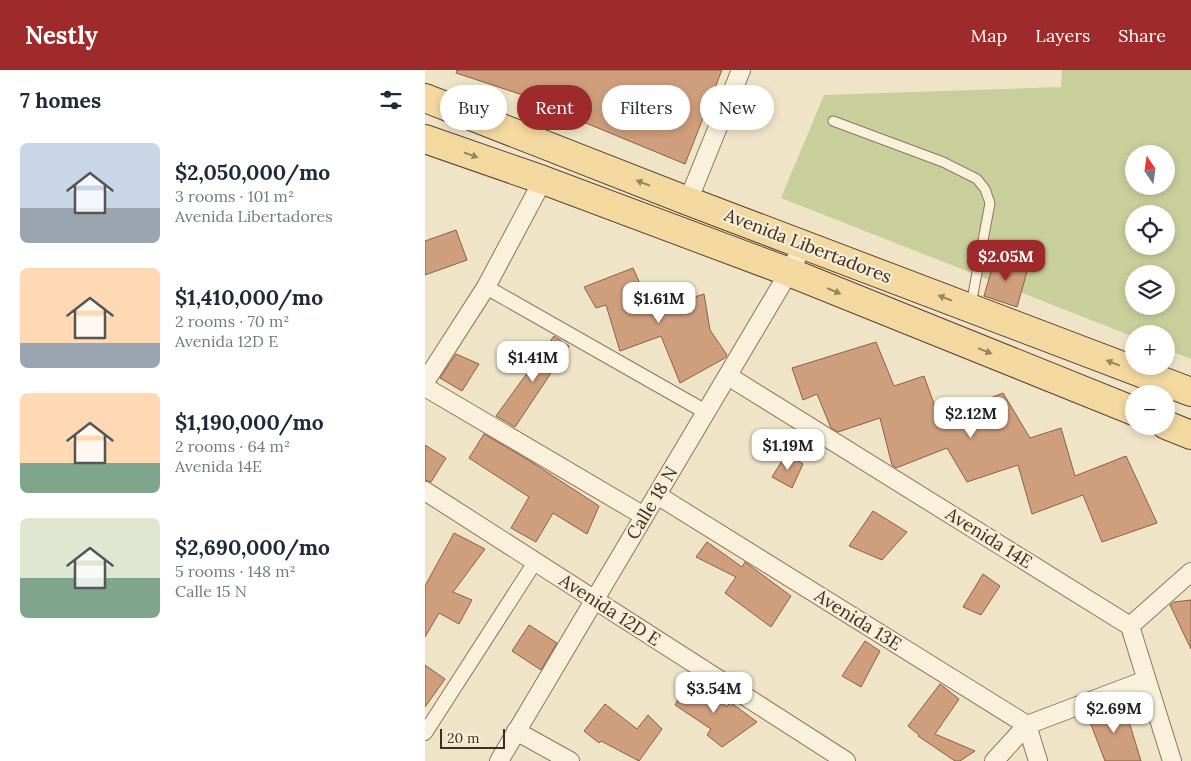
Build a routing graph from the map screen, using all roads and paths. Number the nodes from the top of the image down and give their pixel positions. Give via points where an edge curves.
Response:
1 (741, 70) edge
2 (425, 98) edge
3 (833, 121) dead end
4 (425, 138) edge
5 (540, 186) junction
6 (688, 201) junction
7 (667, 241) dead end
8 (803, 244) junction
9 (779, 276) junction
10 (485, 287) junction
11 (970, 308) junction
12 (728, 376) junction
13 (425, 382) edge
14 (425, 387) edge
15 (1191, 392) edge
16 (1125, 408) edge
17 (705, 411) junction
18 (1175, 428) edge
19 (1191, 434) edge
20 (425, 491) edge
21 (657, 495) junction
22 (642, 515) junction
23 (535, 562) junction
24 (1191, 572) edge
25 (593, 599) junction
26 (1130, 626) junction
27 (1146, 680) junction
28 (1027, 725) junction
29 (517, 731) junction
30 (425, 733) edge
31 (492, 761) edge
32 (499, 761) edge
33 (570, 761) edge
34 (846, 761) edge
35 (994, 761) edge
36 (1038, 761) edge
37 (1172, 761) edge

1 - 6 street
6 -> 2 main road, Avenida Libertadores
3 - 11 lane via 943,162 977,179 985,189 990,203
4 -> 5 main road, Avenida Libertadores
5 - 7 street
5 - 9 main road, Avenida Libertadores
5 - 10 street
6 - 8 main road, Avenida Libertadores
8 - 9 street, Calle 18 N
11 -> 8 main road, Avenida Libertadores
9 - 12 street, Calle 18 N
9 -> 16 main road, Avenida Libertadores
9 - 17 street via 779,283
10 - 13 street
10 - 17 street
15 -> 11 main road, Avenida Libertadores
12 - 17 street, Calle 18 N
12 - 26 street, Avenida 14E
14 - 22 street
17 - 21 street, Calle 18 N
17 - 22 street
18 - 19 main road
20 - 23 street, Avenida 12D E
21 - 22 street, Calle 18 N
21 - 28 street, Avenida 13E
22 - 25 street, Calle 18 N
23 - 25 street, Avenida 12D E
23 - 30 street
24 - 26 street
25 - 29 street, Calle 18 N
25 - 31 street
25 - 34 street, Avenida 12D E
26 - 27 street
27 - 28 street
27 - 37 street
28 - 35 street
28 - 36 street
29 - 32 street, Calle 18 N
29 - 33 street

